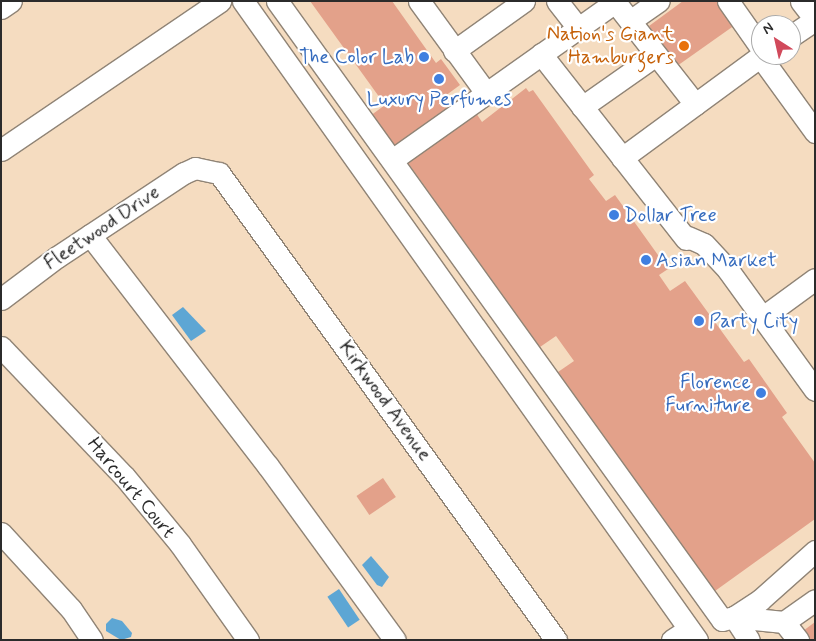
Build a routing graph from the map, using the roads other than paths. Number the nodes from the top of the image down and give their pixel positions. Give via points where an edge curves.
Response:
1 (10, 1) edge
2 (220, 1) edge
3 (243, 1) edge
4 (277, 1) edge
5 (524, 1) edge
6 (556, 1) edge
7 (659, 1) edge
8 (728, 1) edge
9 (422, 2) edge
10 (1, 8) edge
11 (812, 11) edge
12 (630, 21) junction
13 (801, 24) edge
14 (578, 28) junction
15 (751, 37) edge
16 (454, 51) junction
17 (541, 54) junction
18 (656, 55) junction
19 (751, 61) edge
20 (769, 65) edge
21 (486, 93) junction
22 (695, 104) junction
23 (582, 107) junction
24 (815, 132) edge
25 (1, 150) edge
26 (622, 158) junction
27 (392, 160) junction
28 (208, 168) joint
29 (90, 235) junction
30 (815, 279) edge
31 (1, 299) edge
32 (763, 317) junction
33 (1, 347) edge
34 (815, 390) edge
35 (1, 532) edge
36 (815, 551) edge
37 (815, 600) edge
38 (734, 617) junction
39 (784, 622) junction
40 (686, 636) edge
41 (92, 640) edge
42 (248, 640) edge
43 (395, 640) edge
44 (556, 640) edge
45 (749, 640) edge
46 (798, 640) edge

1 - 10 street
2 - 25 street
3 - 40 street
4 - 27 street
5 - 16 street
6 - 14 street
7 - 12 street
8 - 15 street
9 - 16 street
11 - 13 street
12 - 14 street via 615,2
12 - 18 street
14 - 17 street
16 - 21 street
17 - 21 street
17 - 23 street
18 - 22 street
18 - 23 street
19 - 22 street
20 - 24 street
21 - 27 street
22 - 26 street
23 - 26 street
26 - 32 street via 687,238 704,244 728,270
27 - 38 street via 722,620
28 - 29 street, Fleetwood Drive via 195,168 184,173
28 - 44 street, Kirkwood Avenue via 228,181
29 - 31 street, Fleetwood Drive
29 - 43 street via 268,466
30 - 32 street
32 - 34 street
33 - 42 street, Harcourt Court via 124,476 180,544
35 - 41 street via 71,609
36 - 38 street via 760,600
37 - 39 street
38 - 39 street
38 - 45 street
39 - 46 street

